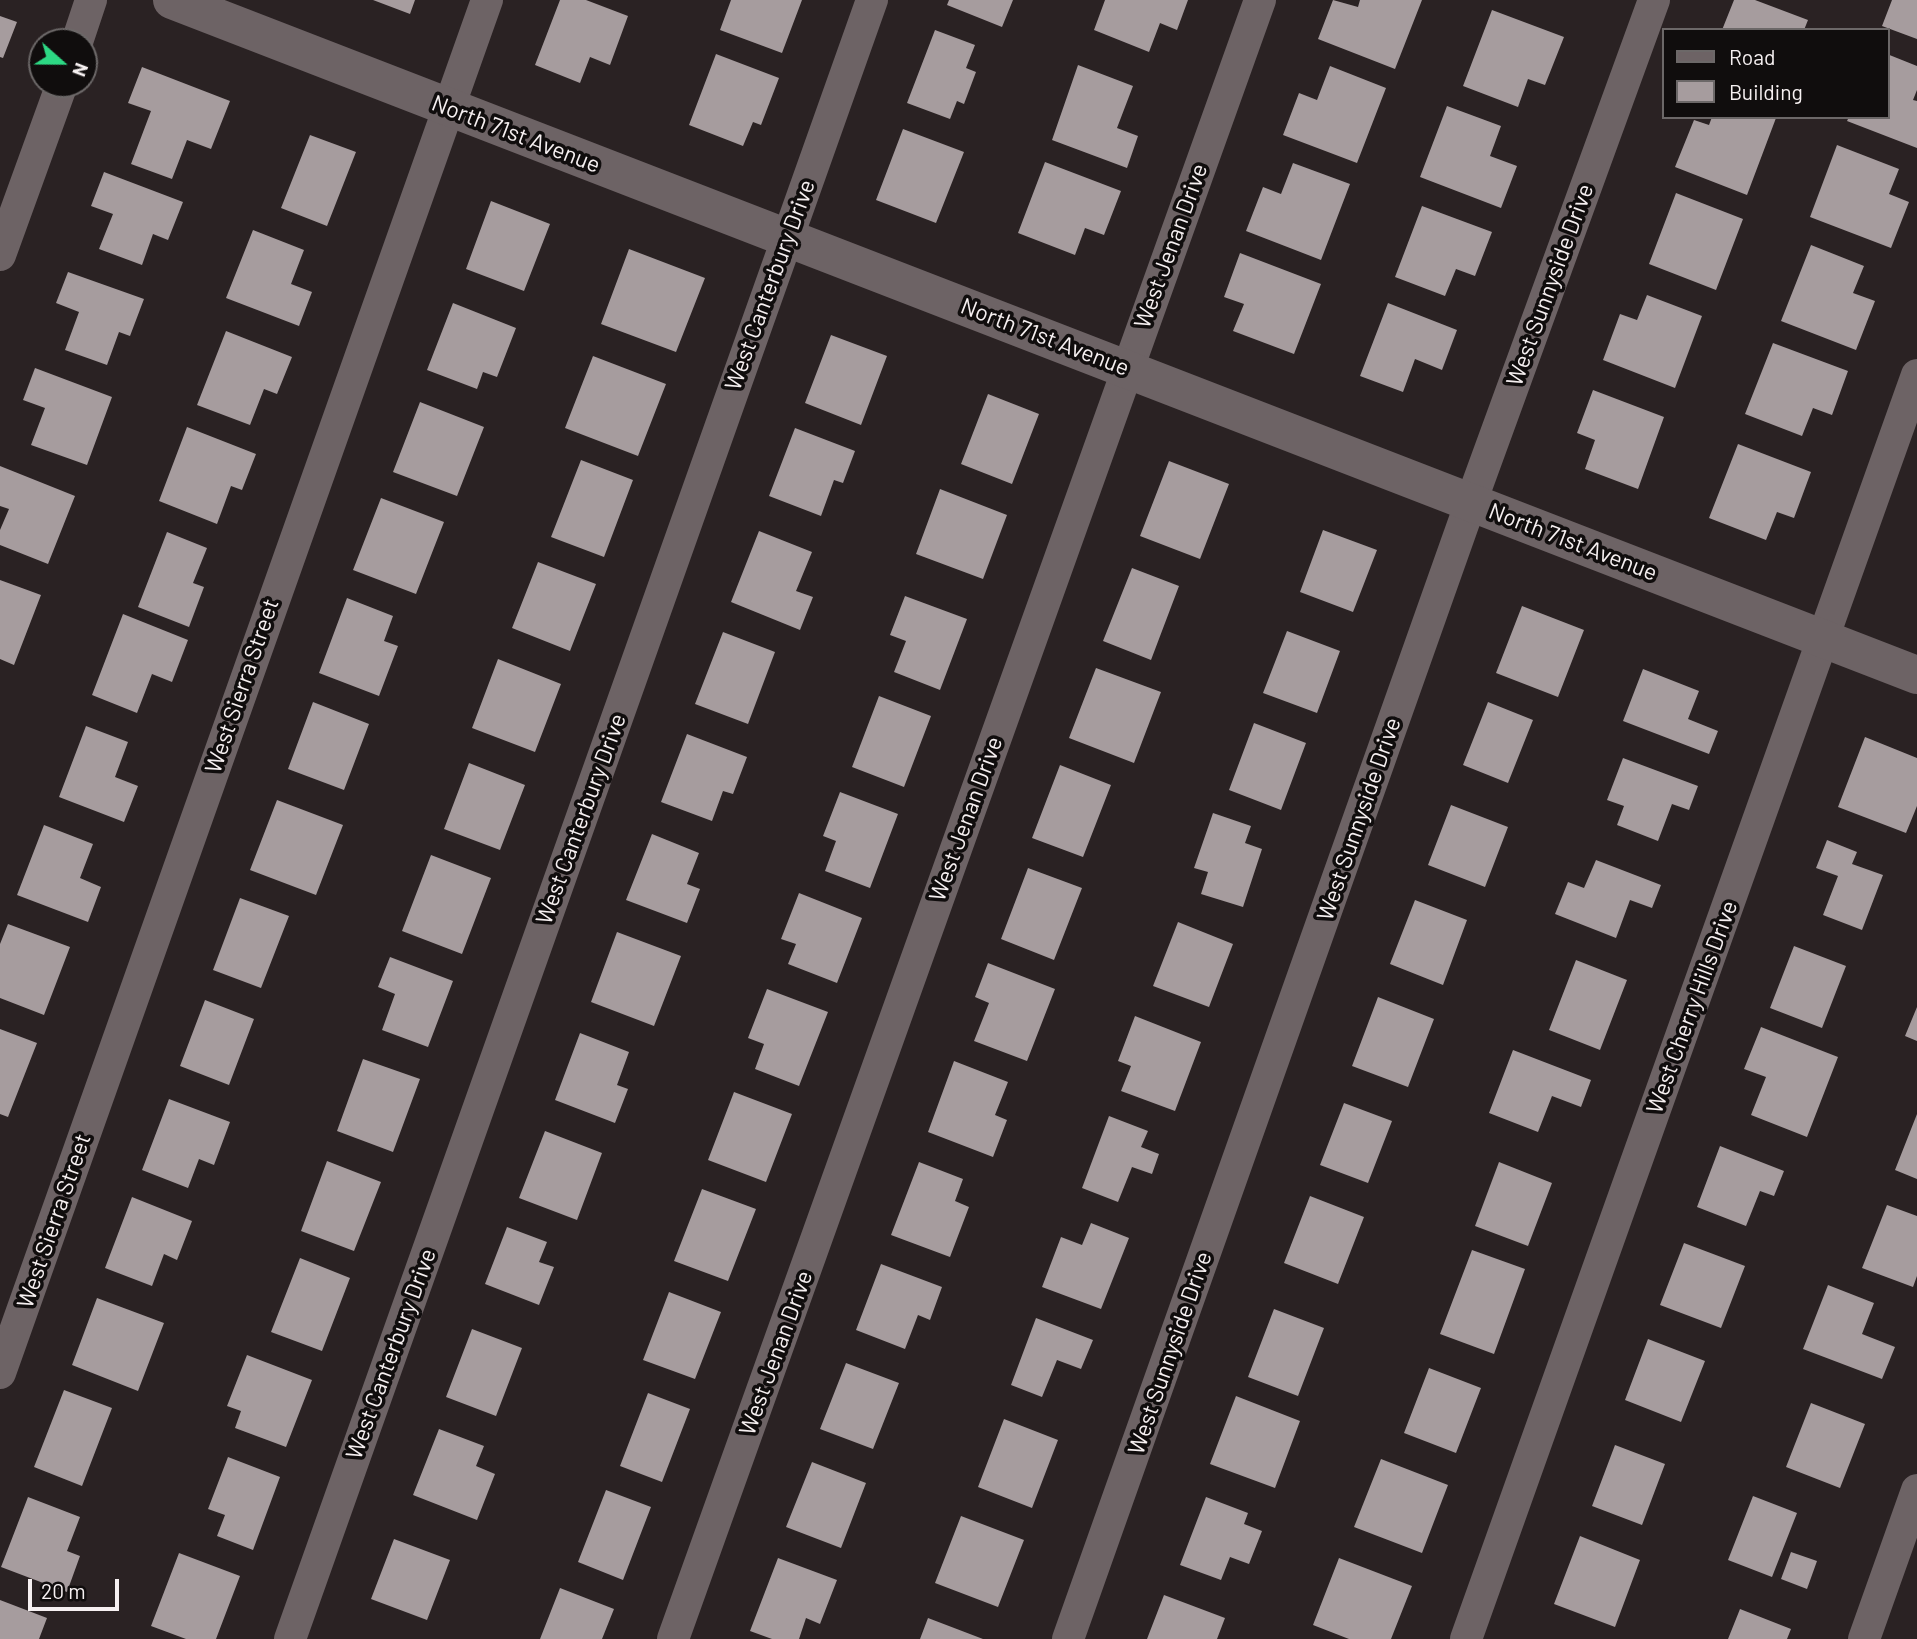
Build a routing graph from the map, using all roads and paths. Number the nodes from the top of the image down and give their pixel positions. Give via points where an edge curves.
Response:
1 (91, 0) edge
2 (172, 0) edge
3 (486, 0) edge
4 (872, 0) edge
5 (1260, 0) edge
6 (1654, 0) edge
7 (82, 28) edge
8 (57, 98) edge
9 (448, 108) junction
10 (788, 237) junction
11 (0, 255) edge
12 (1127, 370) junction
13 (1917, 375) edge
14 (1471, 502) junction
15 (1824, 638) junction
16 (1917, 675) edge
17 (0, 1373) edge
18 (1917, 1490) edge
19 (290, 1639) edge
20 (673, 1639) edge
21 (1068, 1639) edge
22 (1466, 1639) edge
23 (1864, 1639) edge

1 - 7 street
2 - 9 street, North 71st Avenue
3 - 9 street, West Sierra Street
4 - 10 street, West Canterbury Drive
5 - 12 street, West Jenan Drive
6 - 14 street, West Sunnyside Drive
8 - 11 street
9 - 10 street, North 71st Avenue
9 - 17 street, West Sierra Street
10 - 12 street, North 71st Avenue
10 - 19 street, West Canterbury Drive
12 - 14 street, North 71st Avenue
12 - 20 street, West Jenan Drive
13 - 15 street, West Cherry Hills Drive
14 - 15 street, North 71st Avenue
14 - 21 street, West Sunnyside Drive
15 - 16 street, North 71st Avenue
15 - 22 street, West Cherry Hills Drive
18 - 23 street

